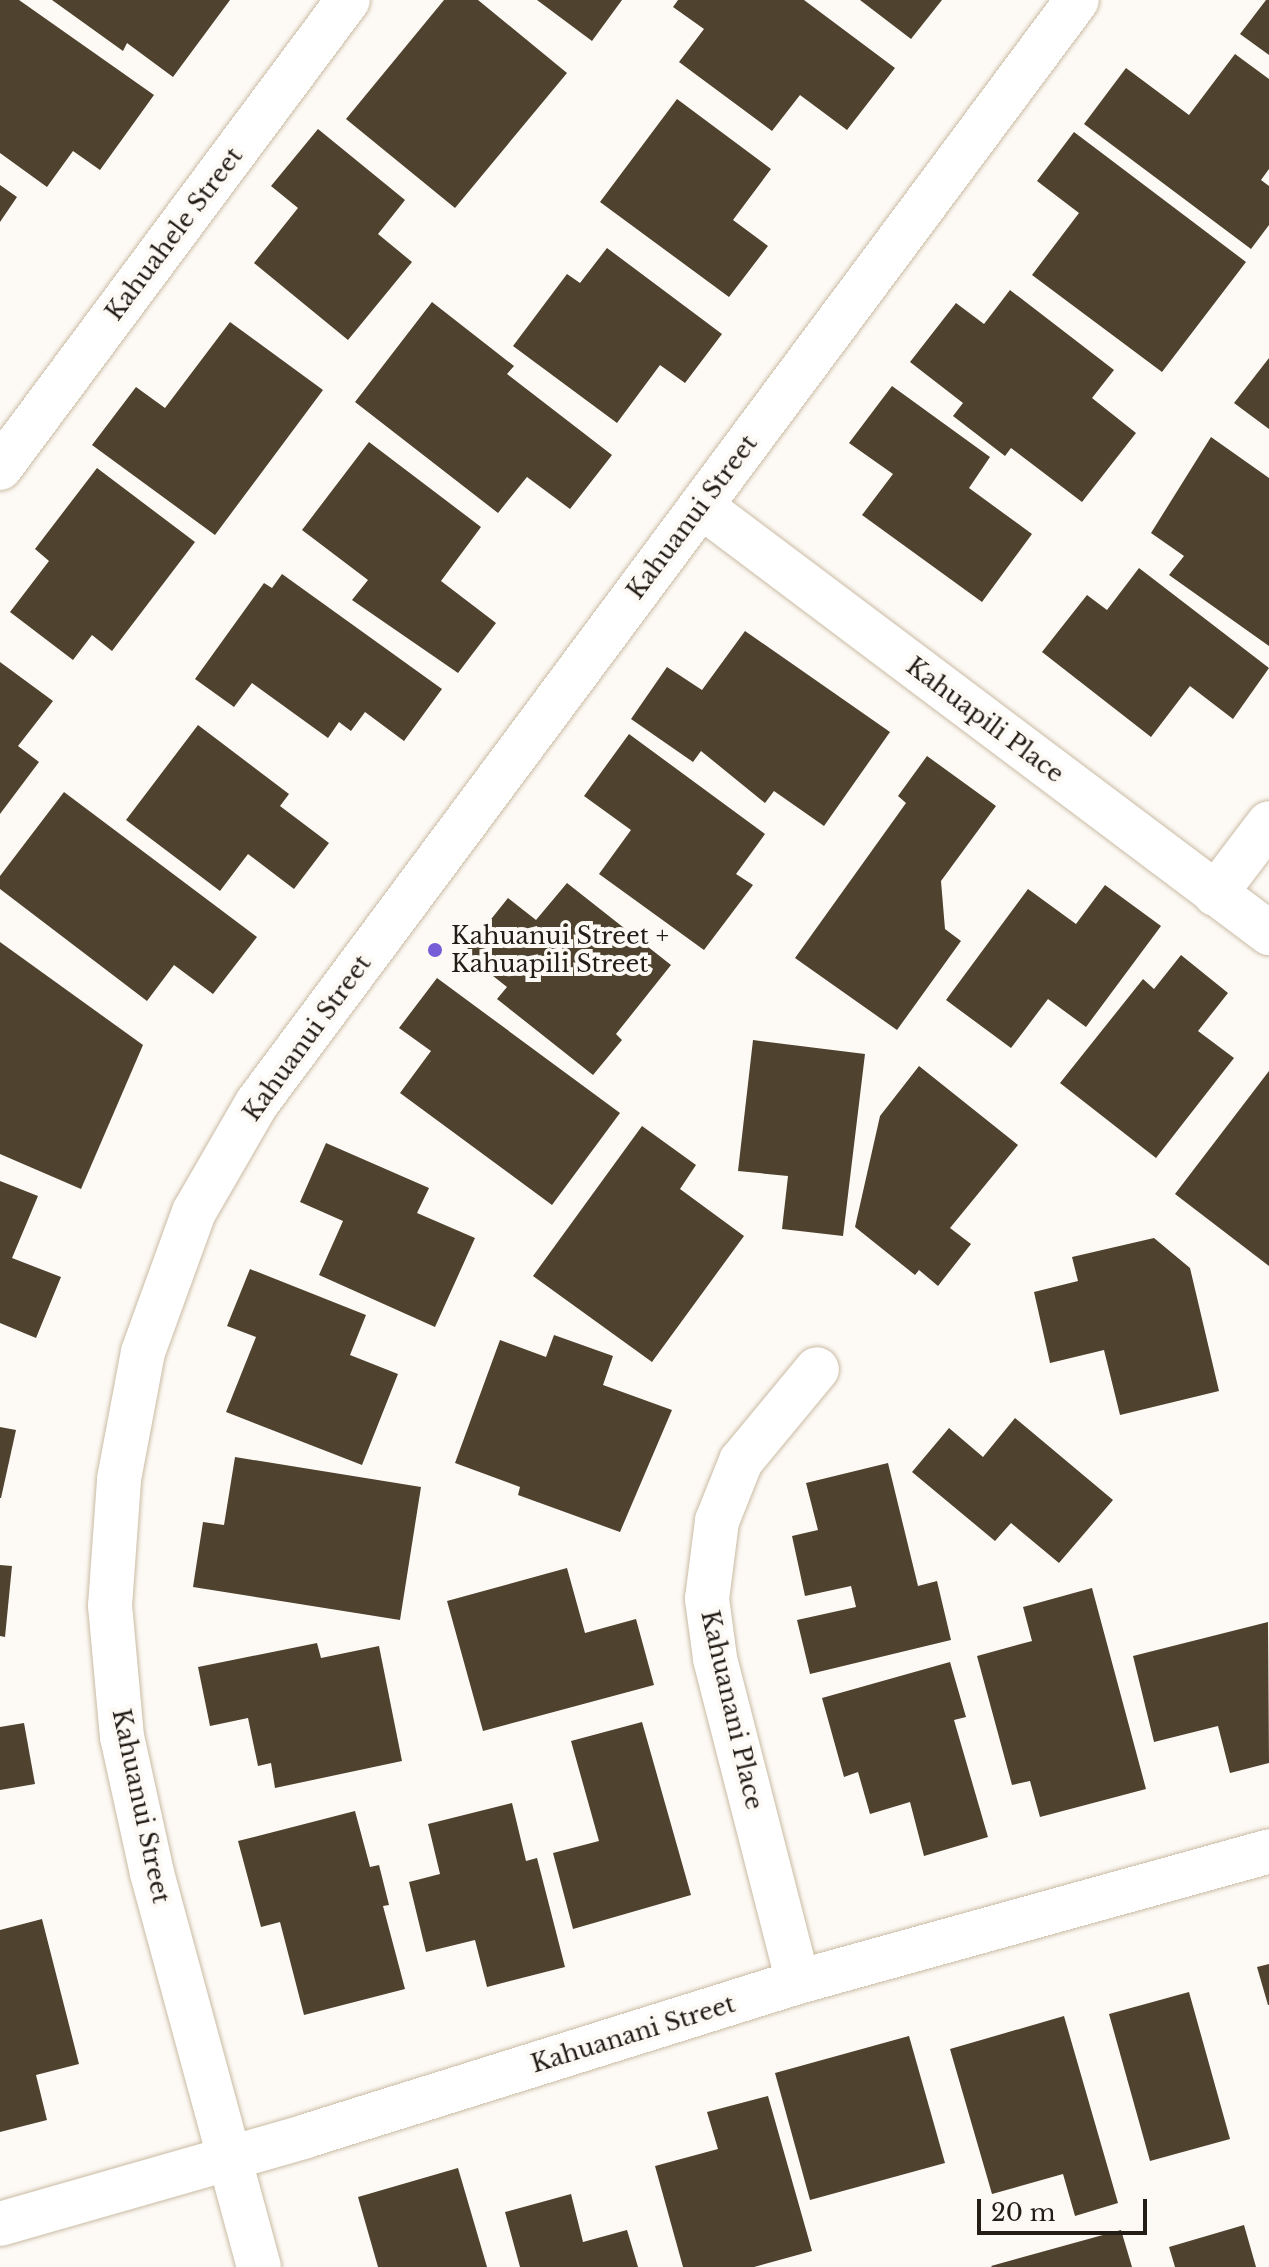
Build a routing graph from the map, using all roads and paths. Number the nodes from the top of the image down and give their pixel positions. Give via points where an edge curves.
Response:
1 (348, 0) edge
2 (1077, 0) edge
3 (0, 468) edge
4 (701, 506) junction
5 (1269, 823) edge
6 (1215, 894) junction
7 (1269, 933) edge
8 (817, 1369) dead end
9 (1269, 1851) edge
10 (798, 1982) junction
11 (230, 2158) junction
12 (0, 2224) edge
13 (259, 2267) edge

1 - 3 street, Kahuahele Street
2 - 4 street, Kahuanui Street
4 - 6 street, Kahuapili Place
4 - 11 street, Kahuanui Street via 257,1103 194,1212 143,1352 119,1479 110,1606 122,1737 152,1873
5 - 6 street
6 - 7 street, Kahuapili Place
8 - 10 street, Kahuanani Place via 741,1461 717,1521 707,1599 715,1658
9 - 10 street, Kahuanani Street
10 - 11 street, Kahuanani Street
11 - 12 street, Kahuanani Street
11 - 13 street, Kahuanui Street

